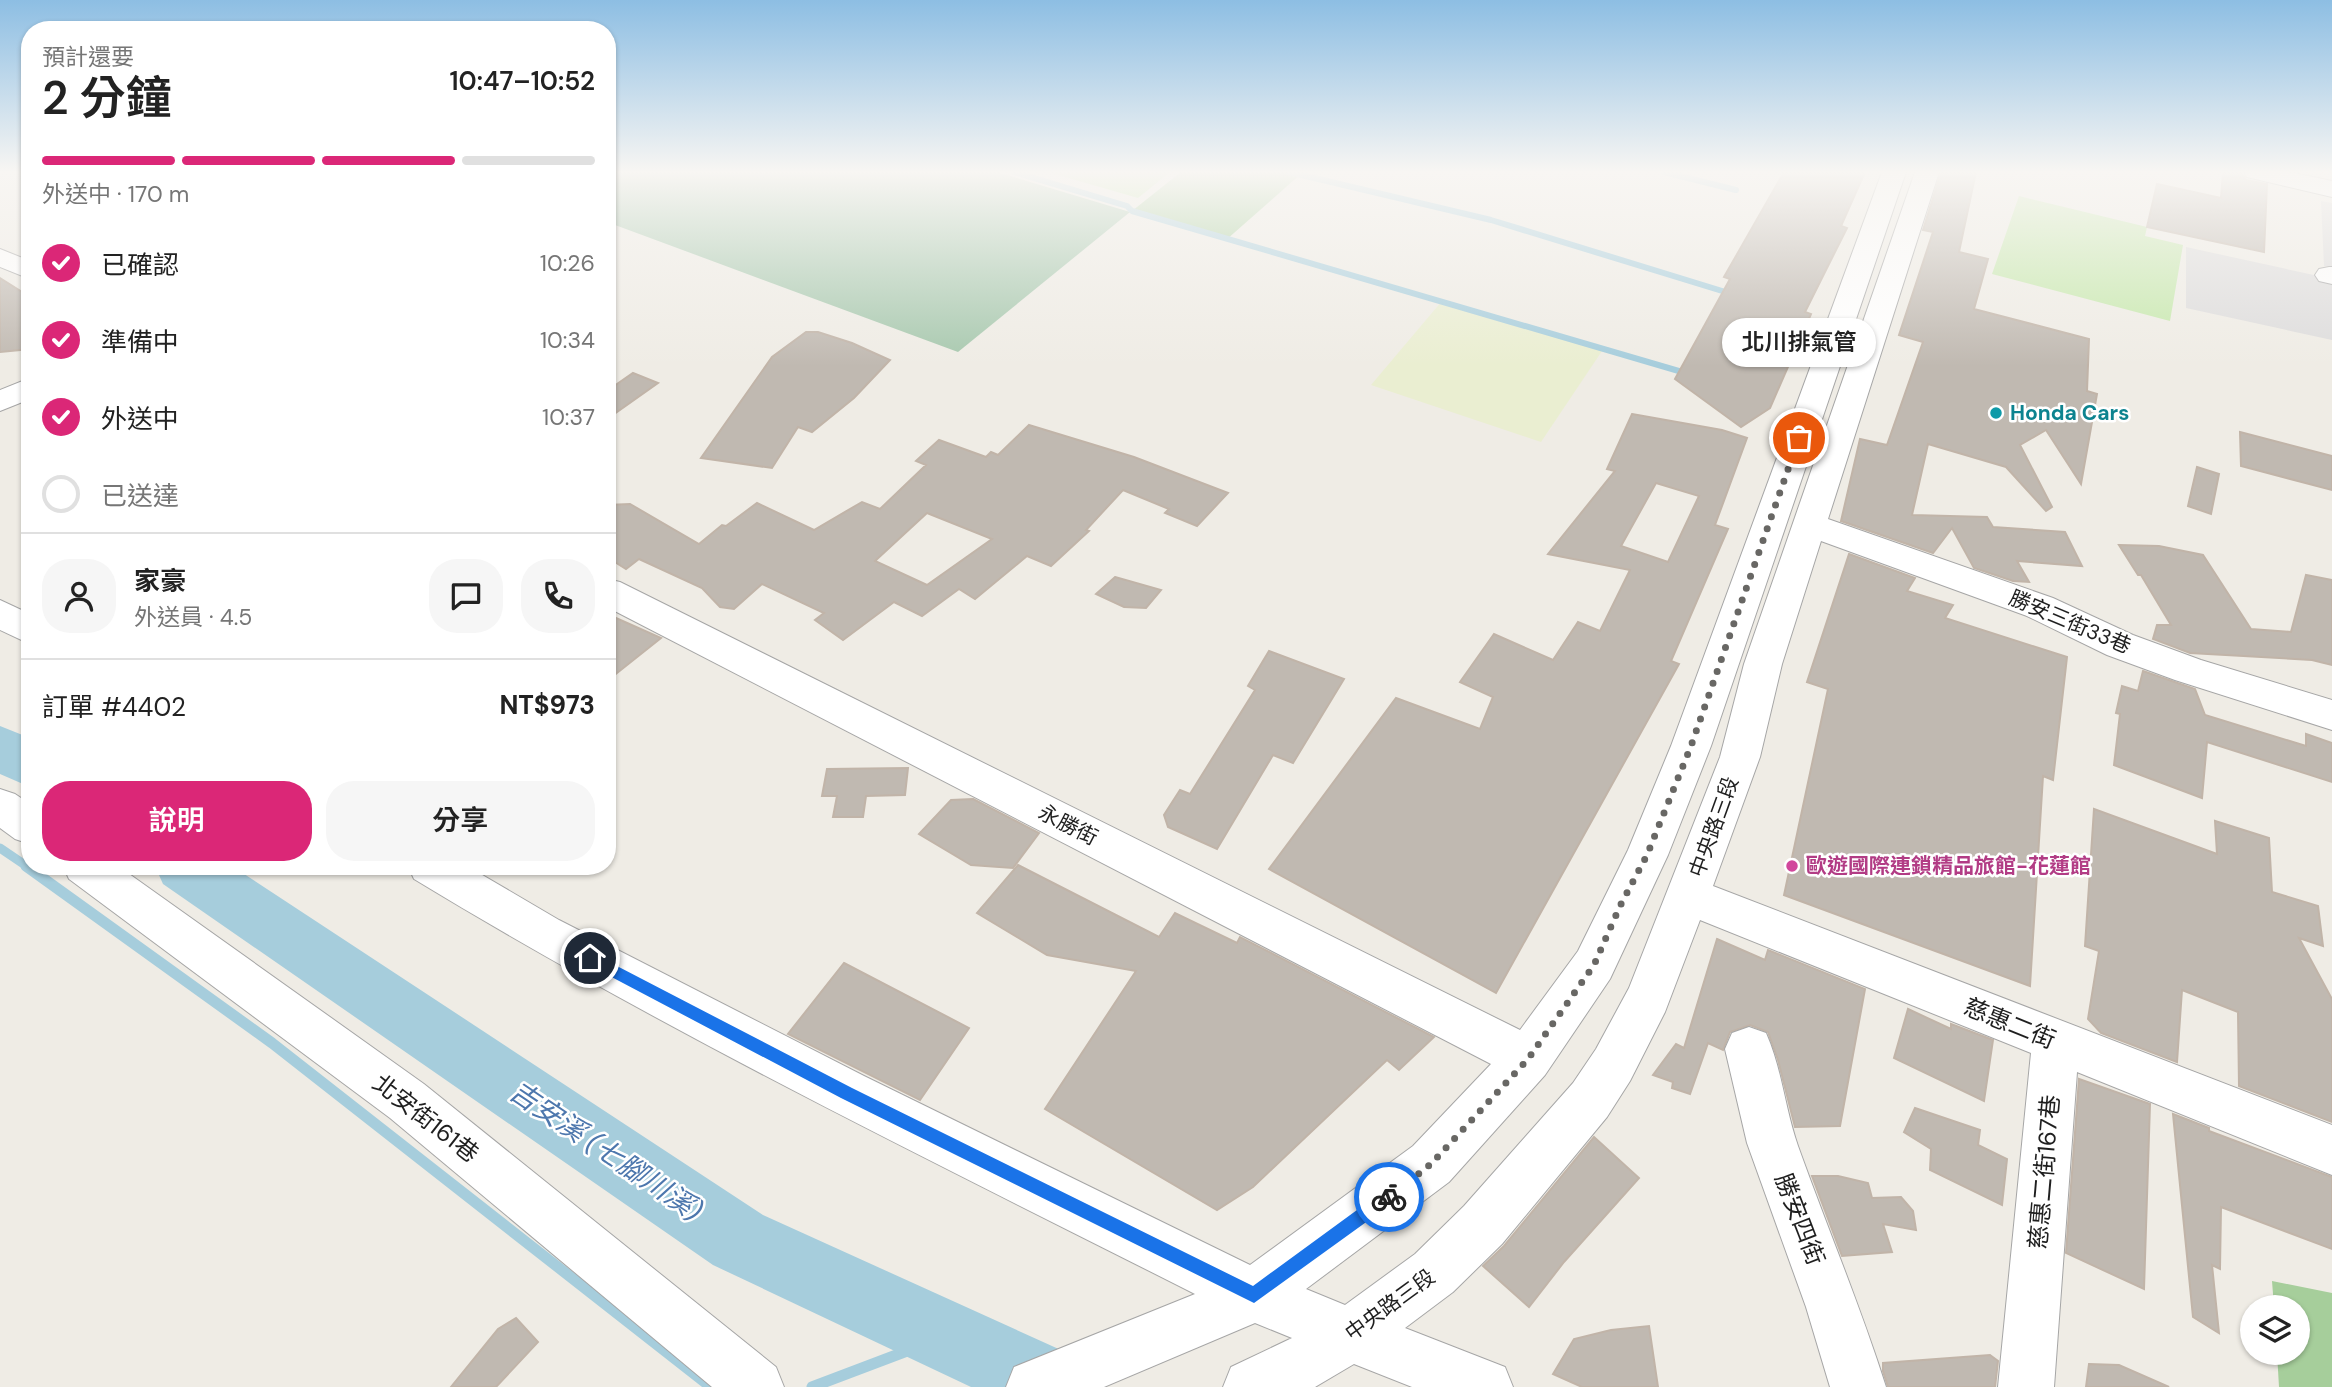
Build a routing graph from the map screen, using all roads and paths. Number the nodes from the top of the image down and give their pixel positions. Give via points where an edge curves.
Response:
1 (1871, 237) edge
2 (1905, 237) edge
3 (0, 257) edge
4 (21, 267) edge
5 (21, 392) edge
6 (0, 402) edge
7 (1809, 524) junction
8 (616, 596) edge
9 (0, 613) edge
10 (21, 626) edge
11 (2332, 715) edge
12 (0, 806) edge
13 (21, 821) edge
14 (96, 875) edge
15 (444, 875) edge
16 (1689, 896) junction
17 (2056, 1040) junction
18 (1748, 1049) dead end
19 (1528, 1059) junction
20 (2332, 1150) edge
21 (1254, 1295) junction
22 (1328, 1349) junction
23 (756, 1387) edge
24 (1034, 1387) edge
25 (1251, 1387) edge
26 (1485, 1387) edge
27 (1858, 1387) edge
28 (2026, 1387) edge

1 - 19 street via 1691,746 1647,855 1594,965
2 - 7 street, 中央路三段
3 - 4 street
5 - 6 street
7 - 11 street, 勝安三街33巷 via 2040,607 2120,645 2188,670
7 - 16 street, 中央路三段 via 1763,664 1740,757
8 - 19 street, 永勝街
9 - 10 street
12 - 13 street
14 - 23 street, 北安街161巷 via 407,1101
15 - 21 street via 544,934 846,1093
16 - 17 street, 慈惠二街
16 - 22 street, 中央路三段 via 1649,997 1590,1100 1444,1264
17 - 20 street, 慈惠二街
17 - 28 street, 慈惠二街167巷
18 - 27 street, 勝安四街 via 1772,1143
19 - 21 street via 1431,1164
21 - 22 street
21 - 24 street
22 - 25 street, 中央路三段
22 - 26 street

